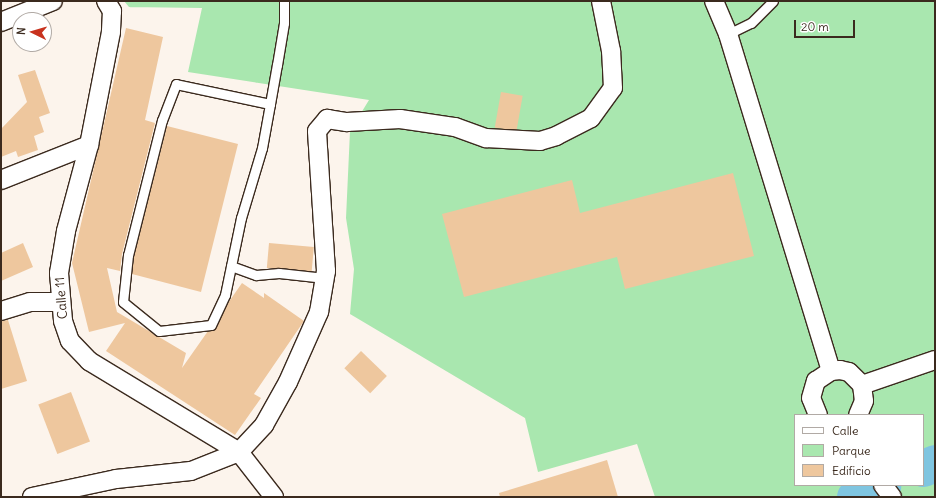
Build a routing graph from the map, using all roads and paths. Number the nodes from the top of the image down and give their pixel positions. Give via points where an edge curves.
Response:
1 (53, 1) edge
2 (106, 1) edge
3 (284, 1) edge
4 (601, 1) edge
5 (714, 1) edge
6 (773, 1) edge
7 (1, 22) edge
8 (728, 34) junction
9 (270, 104) junction
10 (89, 146) junction
11 (1, 180) edge
12 (231, 266) junction
13 (325, 278) junction
14 (60, 302) junction
15 (1, 311) edge
16 (935, 360) edge
17 (830, 371) junction
18 (862, 385) junction
19 (818, 414) edge
20 (858, 414) edge
21 (239, 452) junction
22 (884, 486) edge
23 (32, 497) edge
24 (274, 497) edge
25 (892, 497) edge

1 - 7 street
2 - 10 street, Calle 11 via 112,11 111,32
3 - 9 lane via 284,23
4 - 13 street via 610,51 613,88 592,118 556,136 540,141 486,138 455,126 400,119 347,122 327,119 317,131
5 - 8 street
6 - 8 lane via 751,23
8 - 17 street
9 - 12 lane via 262,148 241,218
9 - 12 lane via 176,84 162,120 128,255 123,302 159,331 211,326 225,295
10 - 11 street
10 - 14 street, Calle 11 via 66,231 59,273
12 - 13 lane via 256,275 279,273
13 - 21 street via 319,312 288,382 264,425
14 - 15 street via 30,302
14 - 21 street, Calle 11 via 70,341 89,362
16 - 18 street
17 - 18 street via 849,372
17 - 19 street via 816,381 812,389 811,398
18 - 20 street via 864,401
21 - 23 street via 191,471 116,479
21 - 24 street, Calle 11
22 - 25 street

